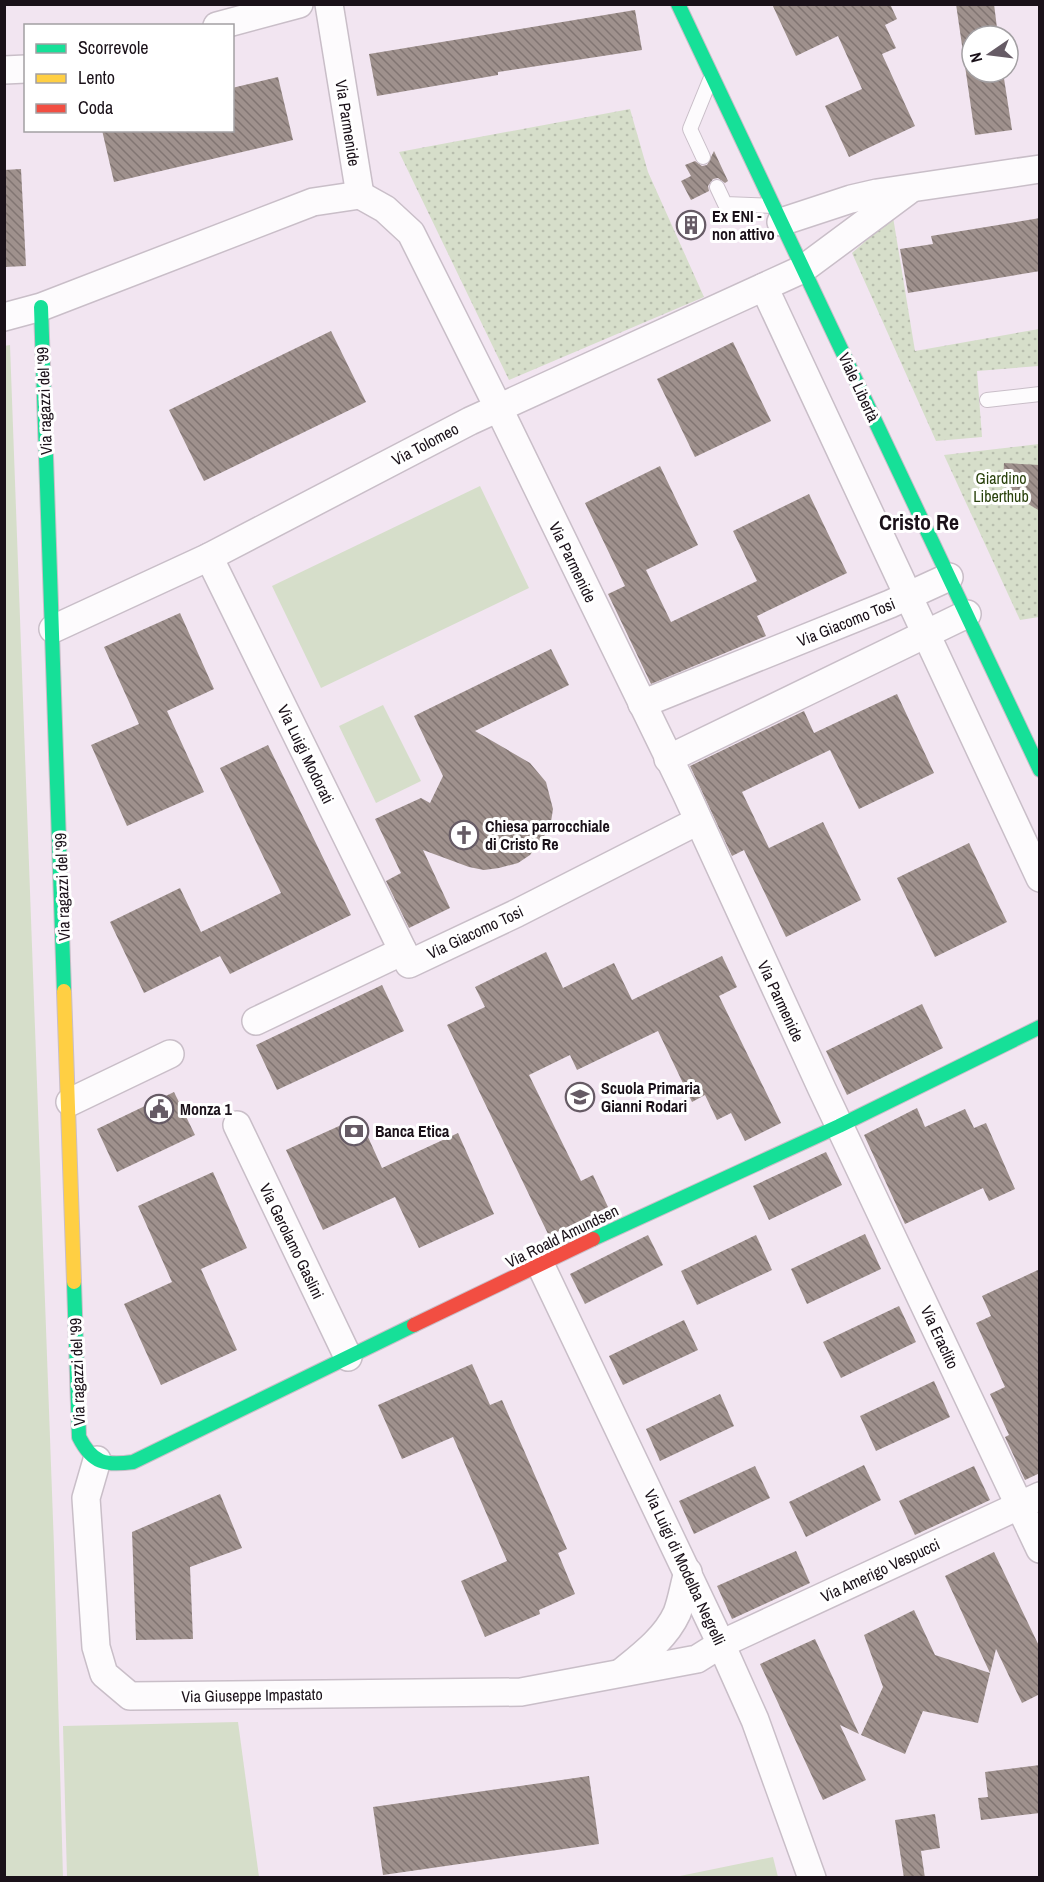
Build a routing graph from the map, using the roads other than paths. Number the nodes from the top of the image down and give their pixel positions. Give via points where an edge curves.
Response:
1 (299, 4) edge
2 (329, 4) edge
3 (678, 4) edge
4 (224, 24) edge
5 (24, 69) edge
6 (4, 70) edge
7 (712, 75) junction
8 (703, 157) dead end
9 (1040, 169) edge
10 (717, 187) dead end
11 (908, 191) junction
12 (360, 195) junction
13 (778, 214) junction
14 (803, 269) junction
15 (764, 287) junction
16 (41, 307) junction
17 (4, 317) edge
18 (1040, 394) edge
19 (987, 400) dead end
20 (499, 409) junction
21 (209, 557) junction
22 (949, 577) junction
23 (908, 596) junction
24 (967, 614) junction
25 (52, 629) junction
26 (925, 632) junction
27 (642, 705) junction
28 (668, 759) junction
29 (1040, 770) edge
30 (698, 821) junction
31 (1040, 878) edge
32 (403, 951) junction
33 (256, 1022) dead end
34 (1040, 1027) edge
35 (170, 1054) dead end
36 (70, 1102) junction
37 (237, 1125) dead end
38 (839, 1126) junction
39 (540, 1264) junction
40 (348, 1357) junction
41 (97, 1460) junction
42 (1029, 1500) edge
43 (1040, 1549) edge
44 (688, 1572) junction
45 (721, 1644) junction
46 (622, 1672) junction
47 (812, 1878) edge

1 - 4 street
2 - 12 street, Via Parmenide
3 - 7 street, Viale Libertà
5 - 6 street
7 - 8 lane via 690,129
7 - 13 street, Viale Libertà
9 - 11 street
10 - 13 lane via 725,204
11 - 13 street
11 - 14 street, Via Tolomeo
12 - 16 street via 313,202
12 - 20 street, Via Parmenide via 385,209 411,233
13 - 14 street, Viale Libertà
14 - 15 street, Via Tolomeo
14 - 22 street, Viale Libertà
15 - 20 street, Via Tolomeo
15 - 23 street
16 - 17 street
16 - 25 street, Via ragazzi del '99
18 - 19 lane
20 - 21 street, Via Tolomeo
20 - 27 street, Via Parmenide
21 - 25 street, Via Tolomeo
21 - 32 street, Via Luigi Modorati
22 - 23 street, Via Giacomo Tosi
22 - 24 street, Viale Libertà
23 - 26 street
23 - 27 street, Via Giacomo Tosi
24 - 26 street
24 - 29 street, Viale Libertà
25 - 36 street, Via ragazzi del '99
26 - 28 street
26 - 31 street
27 - 28 street, Via Parmenide
28 - 30 street, Via Parmenide
30 - 32 street, Via Giacomo Tosi via 409,964
30 - 38 street, Via Parmenide
32 - 33 street, Via Giacomo Tosi
34 - 38 street, Via Roald Amundsen
35 - 36 street
36 - 41 street, Via ragazzi del '99 via 79,1437 86,1451
37 - 40 street, Via Gerolamo Gaslini
38 - 39 street, Via Roald Amundsen
38 - 42 street, Via Eraclito
39 - 40 street, Via Roald Amundsen
39 - 44 street, Via Luigi di Modelba Negrelli
40 - 41 street, Via Roald Amundsen via 133,1462 114,1465
41 - 46 street, Via Giuseppe Impastato via 86,1498 96,1647 104,1674 130,1696 521,1692
42 - 43 street, Via Eraclito
42 - 45 street, Via Amerigo Vespucci
44 - 45 street, Via Luigi di Modelba Negrelli
44 - 46 street, Via Giuseppe Impastato via 677,1612 665,1632
45 - 46 street, Via Giuseppe Impastato via 697,1659
45 - 47 street, Via Luigi di Modelba Negrelli via 755,1720

